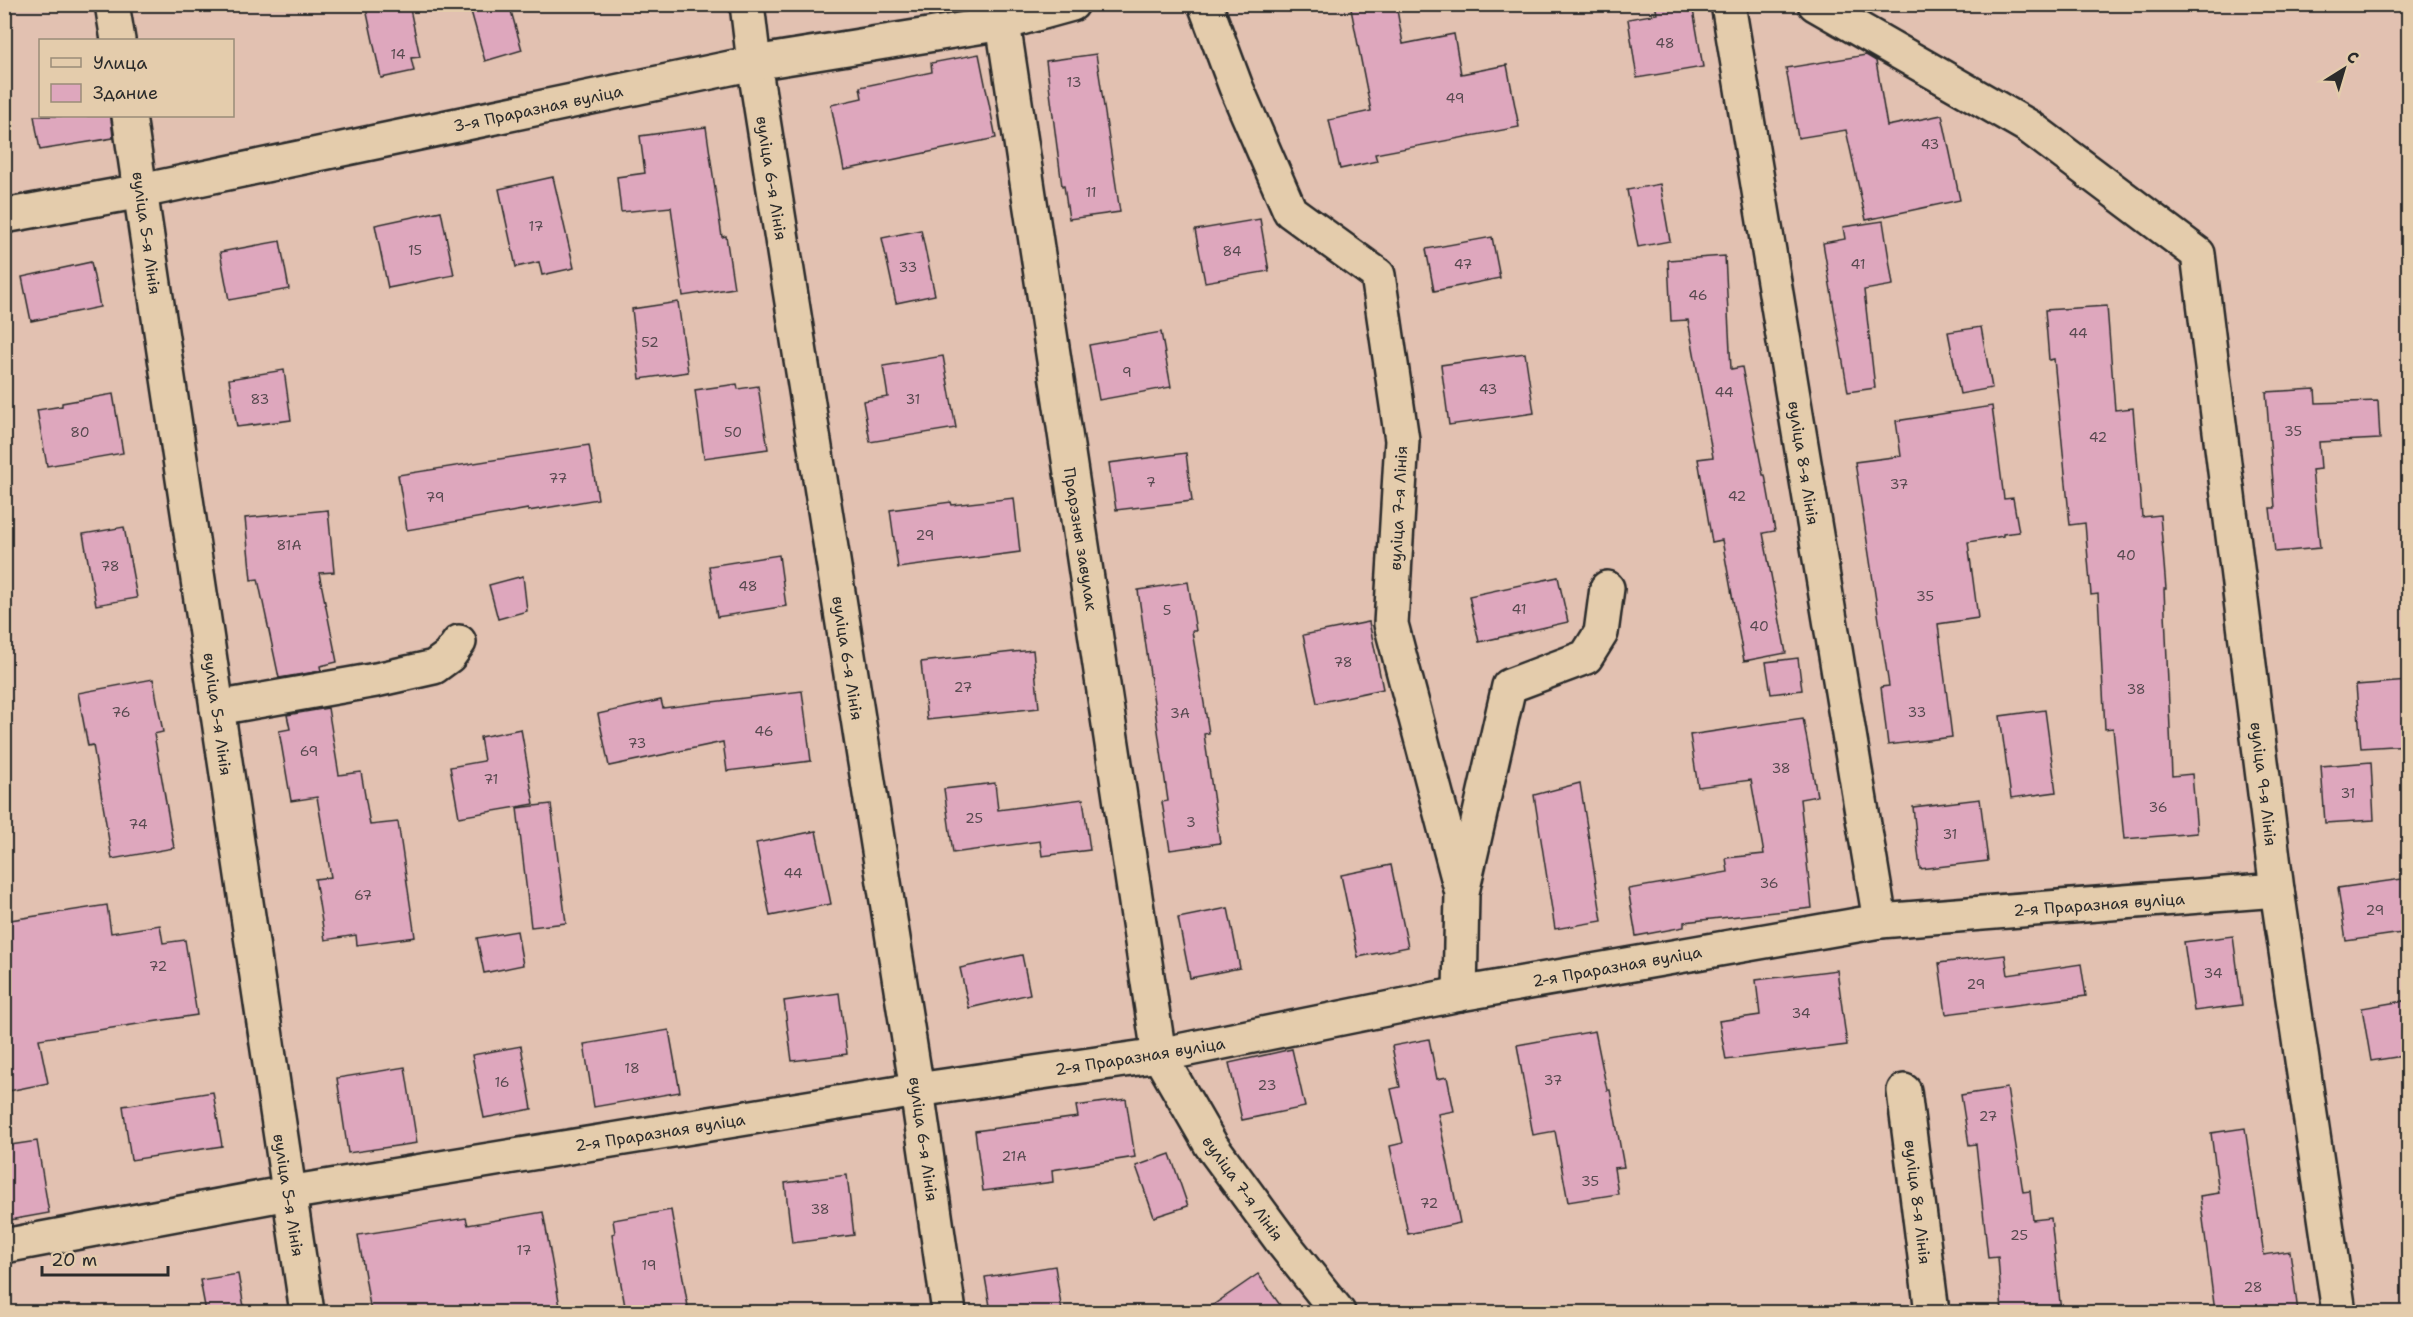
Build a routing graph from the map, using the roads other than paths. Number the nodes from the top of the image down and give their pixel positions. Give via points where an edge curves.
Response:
1 (112, 4) edge
2 (747, 4) edge
3 (1072, 4) edge
4 (1205, 4) edge
5 (1728, 4) edge
6 (1815, 4) edge
7 (1003, 23) junction
8 (118, 39) edge
9 (754, 63) junction
10 (129, 117) edge
11 (141, 191) junction
12 (4, 216) edge
13 (1607, 588) dead end
14 (459, 642) dead end
15 (217, 708) junction
16 (2277, 890) junction
17 (1462, 893) junction
18 (1880, 921) junction
19 (1460, 994) junction
20 (1159, 1055) junction
21 (917, 1090) junction
22 (1904, 1091) dead end
23 (288, 1193) junction
24 (4, 1246) edge
25 (307, 1312) edge
26 (950, 1312) edge
27 (1338, 1312) edge
28 (1932, 1312) edge
29 (2339, 1312) edge

1 - 8 street
2 - 9 street, вуліца 6-я Лінія
3 - 7 street, 3-я Праразная вуліца
4 - 17 street, вуліца 7-я Лінія via 1290,211 1378,275 1402,440 1391,624
5 - 18 street, вуліца 8-я Лінія
6 - 16 street, вуліца 9-я Лінія via 2028,126 2198,254
7 - 9 street, 3-я Праразная вуліца
7 - 20 street, Прарэзны завулак
9 - 11 street, 3-я Праразная вуліца
9 - 21 street, вуліца 6-я Лінія
10 - 11 street, вуліца 5-я Лінія
11 - 12 street, 3-я Праразная вуліца
11 - 15 street, вуліца 5-я Лінія
13 - 17 street via 1601,633 1586,657 1509,686
14 - 15 street via 434,667
15 - 23 street, вуліца 5-я Лінія
16 - 18 street, 2-я Праразная вуліца
16 - 29 street, вуліца 9-я Лінія
17 - 19 street, вуліца 7-я Лінія
18 - 19 street, 2-я Праразная вуліца
19 - 20 street, 2-я Праразная вуліца
20 - 21 street, 2-я Праразная вуліца
20 - 27 street, вуліца 7-я Лінія via 1211,1145
21 - 23 street, 2-я Праразная вуліца
21 - 26 street, вуліца 6-я Лінія
22 - 28 street, вуліца 8-я Лінія
23 - 24 street, 2-я Праразная вуліца
23 - 25 street, вуліца 5-я Лінія

